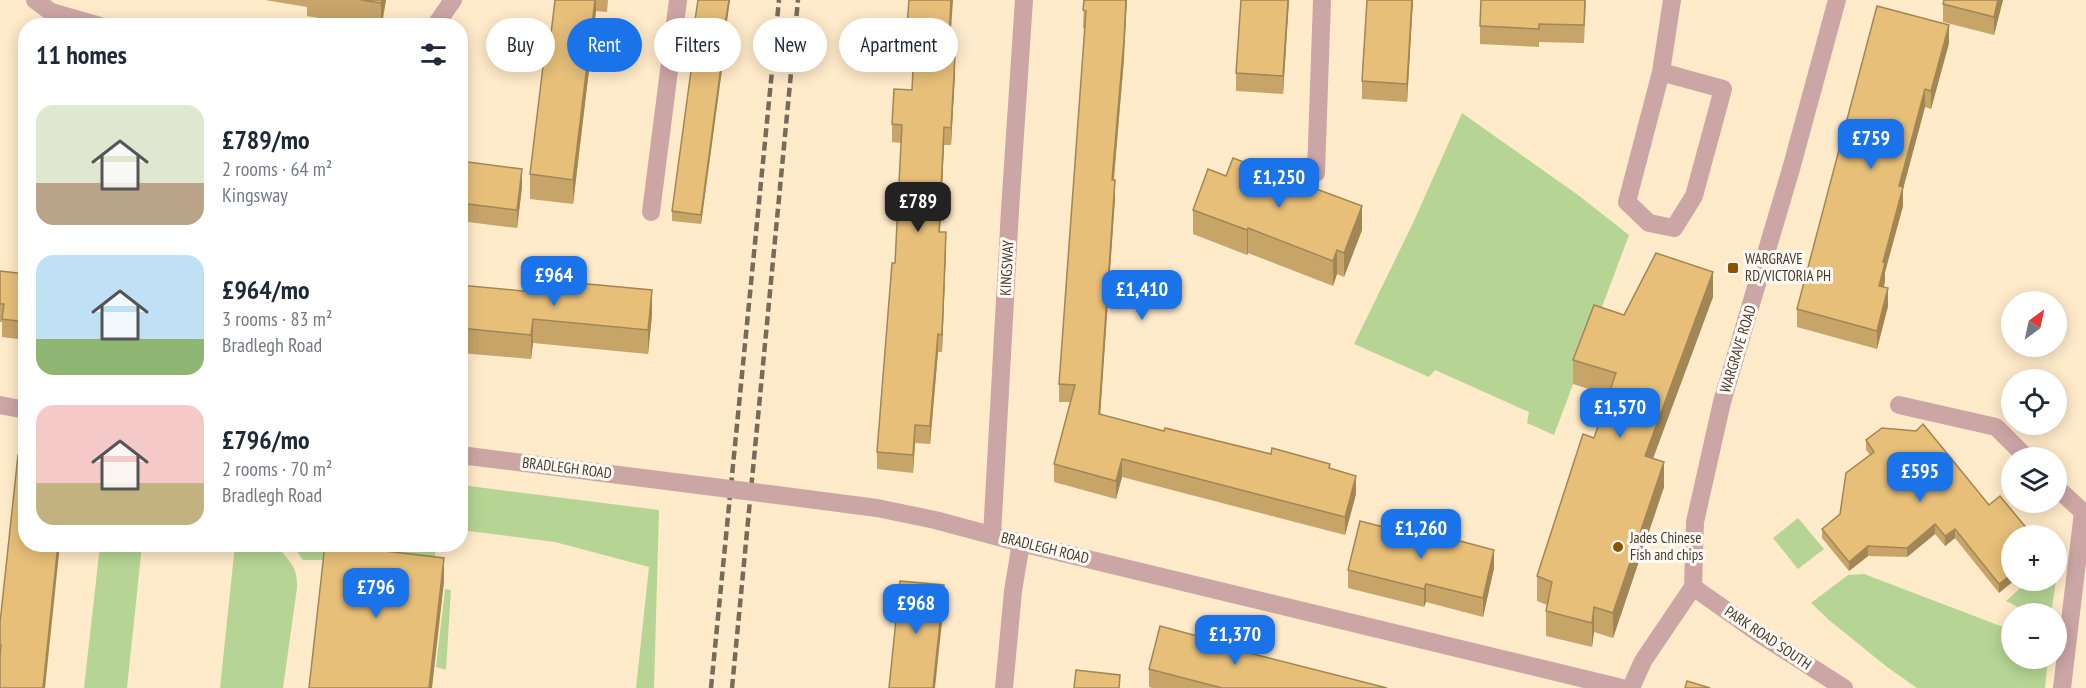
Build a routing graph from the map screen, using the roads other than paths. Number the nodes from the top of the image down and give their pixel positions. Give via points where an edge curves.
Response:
1 (35, 0) edge
2 (453, 0) edge
3 (678, 0) edge
4 (1024, 0) edge
5 (1322, 0) edge
6 (1672, 0) edge
7 (1837, 0) edge
8 (72, 18) edge
9 (441, 18) edge
10 (1661, 72) junction
11 (1316, 174) dead end
12 (651, 212) dead end
13 (0, 405) edge
14 (1899, 405) dead end
15 (18, 408) edge
16 (2016, 447) edge
17 (468, 456) edge
18 (2067, 497) edge
19 (992, 535) junction
20 (1021, 543) junction
21 (1692, 586) junction
22 (1004, 688) edge
23 (1622, 688) edge
24 (1631, 688) edge
25 (1844, 688) edge
26 (2062, 688) edge

1 - 8 street via 51,12
2 - 9 street
3 - 12 street
4 - 19 street, KINGSWAY
5 - 11 street
6 - 10 street
7 - 21 street, WARGRAVE ROAD via 1722,402 1695,522
10 - 10 street via 1627,202 1649,223 1674,228 1694,196 1723,89
13 - 15 street
14 - 16 street via 1996,427
17 - 19 street, BRADLEGH ROAD, bridge via 878,508
18 - 26 street via 2083,512
19 - 20 street, BRADLEGH ROAD
20 - 22 street
20 - 23 street, BRADLEGH ROAD
21 - 24 street, WARGRAVE ROAD
21 - 25 street, PARK ROAD SOUTH

